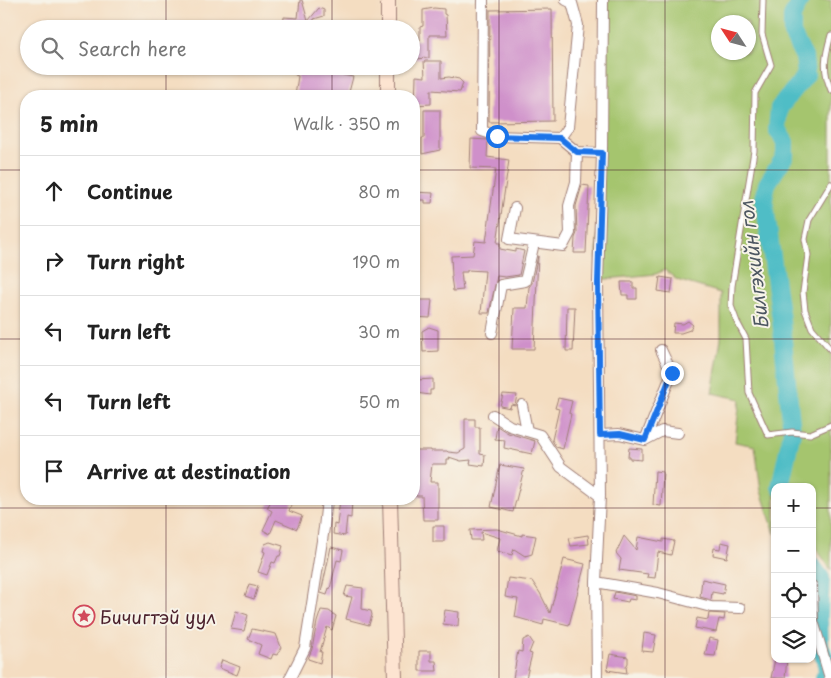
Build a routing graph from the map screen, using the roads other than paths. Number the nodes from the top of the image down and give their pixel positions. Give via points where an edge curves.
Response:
1 (388, 0) edge
2 (484, 0) edge
3 (566, 0) edge
4 (603, 0) edge
5 (763, 0) edge
6 (388, 20) edge
7 (831, 35) edge
8 (388, 75) edge
9 (388, 90) edge
10 (831, 90) edge
11 (560, 138) junction
12 (577, 152) junction
13 (602, 153) junction
14 (831, 184) edge
15 (515, 208) dead end
16 (534, 242) junction
17 (492, 333) dead end
18 (661, 350) dead end
19 (831, 350) edge
20 (522, 405) dead end
21 (493, 415) dead end
22 (831, 425) edge
23 (527, 431) junction
24 (678, 433) dead end
25 (600, 435) junction
26 (645, 440) junction
27 (600, 496) junction
28 (326, 505) edge
29 (390, 505) edge
30 (596, 582) junction
31 (740, 608) dead end
32 (813, 618) edge
33 (290, 678) edge
34 (395, 678) edge
35 (597, 678) edge
36 (830, 678) edge

1 - 6 main road
2 - 11 street via 482,131 497,136
3 - 11 street via 572,3 578,25 568,127
4 - 13 street
5 - 22 lane via 762,34 771,65 755,93 754,151 731,306 746,339 750,393 768,436 792,432 810,434
7 - 10 lane via 824,57
8 - 9 main road
11 - 12 street
12 - 13 street
12 - 16 street via 576,182 569,206 570,232 563,246
13 - 25 street via 598,283
14 - 19 lane via 809,220 803,292 812,328
15 - 16 street via 509,239
16 - 17 street via 525,281 501,285
18 - 26 street via 672,373
20 - 23 street
21 - 23 street via 510,426
23 - 27 street via 540,435 561,467
24 - 26 street via 662,431
25 - 26 street via 620,434
25 - 27 street
27 - 30 street
28 - 33 street via 305,648
29 - 34 main road
30 - 31 street via 711,607
30 - 35 street
32 - 36 street

